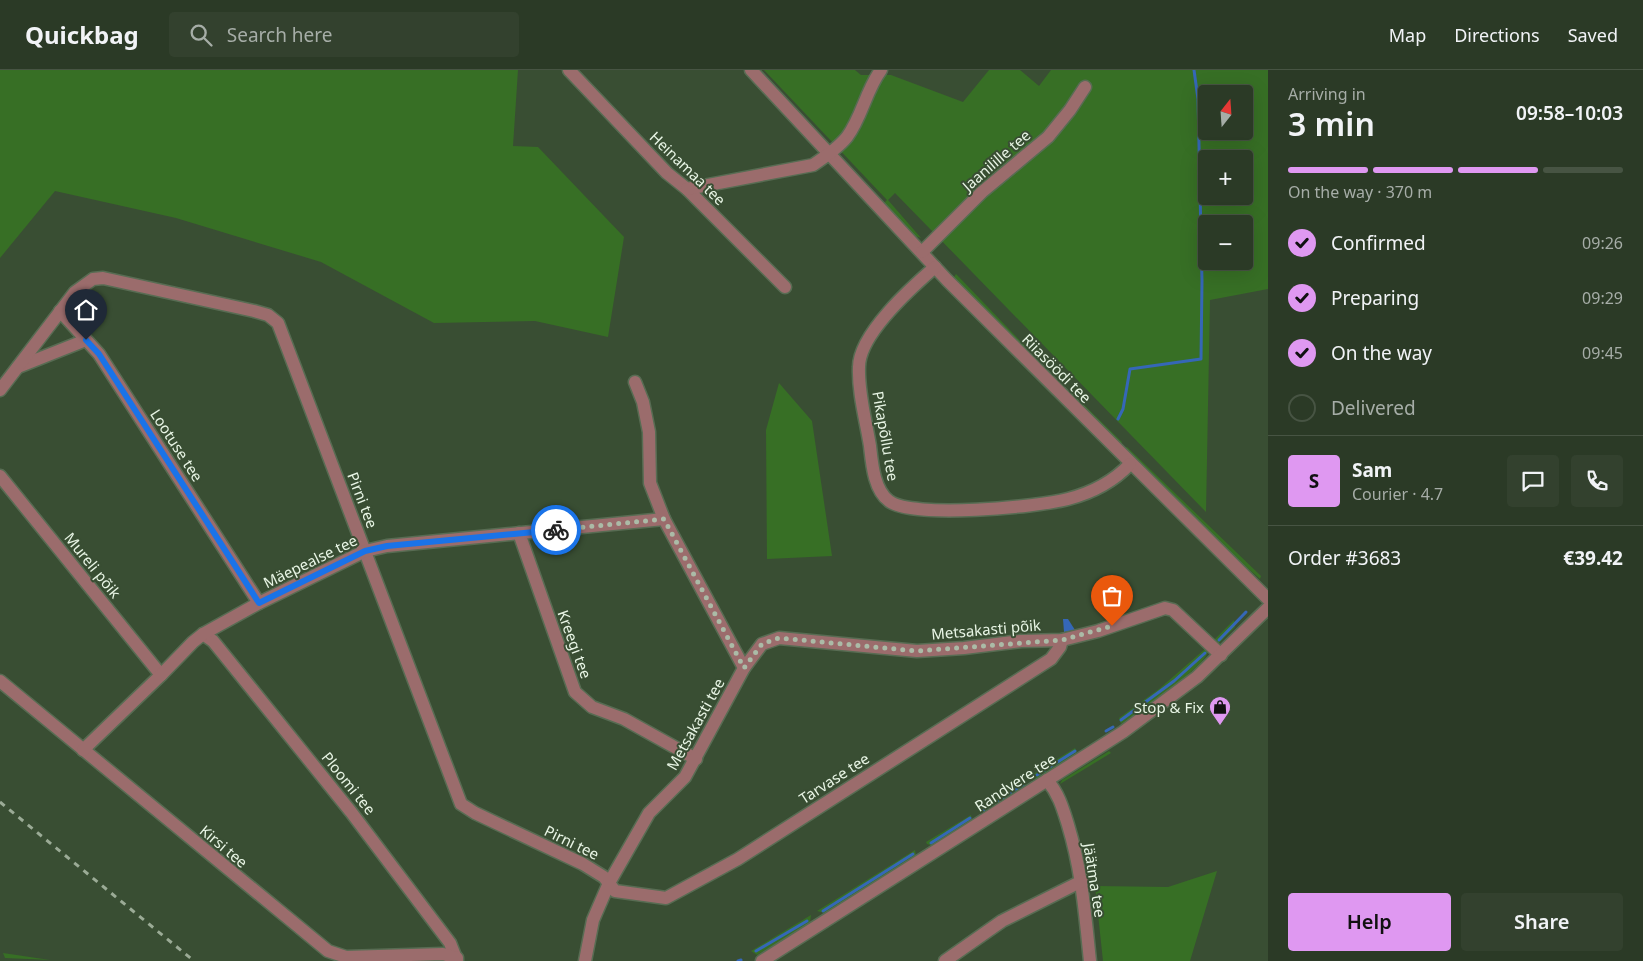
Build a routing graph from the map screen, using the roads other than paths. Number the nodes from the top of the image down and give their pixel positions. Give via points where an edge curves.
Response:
1 (569, 70) edge
2 (751, 70) edge
3 (881, 70) edge
4 (1085, 87) dead end
5 (830, 153) junction
6 (687, 189) junction
7 (922, 252) junction
8 (935, 267) junction
9 (786, 287) dead end
10 (60, 310) junction
11 (86, 340) junction
12 (18, 367) junction
13 (635, 382) dead end
14 (0, 390) edge
15 (1130, 464) junction
16 (0, 476) edge
17 (664, 519) junction
18 (518, 533) junction
19 (365, 551) junction
20 (1268, 600) edge
21 (259, 603) junction
22 (1268, 608) edge
23 (203, 634) junction
24 (1062, 640) junction
25 (1221, 655) junction
26 (744, 668) junction
27 (161, 675) junction
28 (0, 682) edge
29 (83, 750) junction
30 (696, 760) junction
31 (1048, 780) junction
32 (1082, 881) junction
33 (609, 883) junction
34 (457, 960) edge
35 (949, 960) edge
36 (585, 961) edge
37 (762, 961) edge
38 (1090, 961) edge

1 - 6 street, Heinamaa tee via 667,173
2 - 5 street, Riiasöödi tee
3 - 5 street via 847,136
4 - 7 street, Jaanilille tee via 1048,137 982,192
5 - 6 street via 813,164
5 - 7 street, Riiasöödi tee
6 - 9 street, Heinamaa tee
7 - 8 street, Riiasöödi tee
8 - 15 street, Riiasöödi tee
8 - 15 street, Pikapõllu tee via 878,324 858,366 880,493 890,503 935,510 988,510 1068,499 1096,489
10 - 11 street, Lootuse tee
10 - 12 street
10 - 19 street, Pirni tee via 85,284 103,278 268,315 278,323
11 - 12 street
11 - 21 street, Lootuse tee via 99,354
12 - 14 street
13 - 17 street via 649,432 650,483
15 - 20 street, Riiasöödi tee
16 - 27 street, Mureli põik
17 - 18 street, Mäepealse tee
17 - 26 street
18 - 19 street, Mäepealse tee
18 - 30 street, Kreegi tee via 575,692 592,707 624,719
19 - 21 street, Mäepealse tee
19 - 33 street, Pirni tee via 462,804 583,864
21 - 23 street, Mäepealse tee
22 - 25 street, Randvere tee
23 - 27 street, Mäepealse tee
23 - 34 street, Ploomi tee via 213,641 352,812 450,943
24 - 25 street, Metsakasti põik via 1165,608 1172,610
24 - 26 street, Metsakasti põik via 917,651 779,638 762,644
24 - 33 street, Tarvase tee via 1051,659 685,890 666,898 650,897 615,892
25 - 31 street, Randvere tee via 1177,694
26 - 30 street, Metsakasti tee
27 - 29 street, Mäepealse tee
28 - 29 street, Kirsi tee
29 - 34 street, Kirsi tee via 328,951 346,957 443,954
30 - 33 street, Metsakasti tee via 686,777 649,813
31 - 32 street, Jäätma tee via 1060,801 1079,860
31 - 37 street, Randvere tee
32 - 35 street via 1002,921
32 - 38 street, Jäätma tee
33 - 36 street, Metsakasti tee via 593,920

